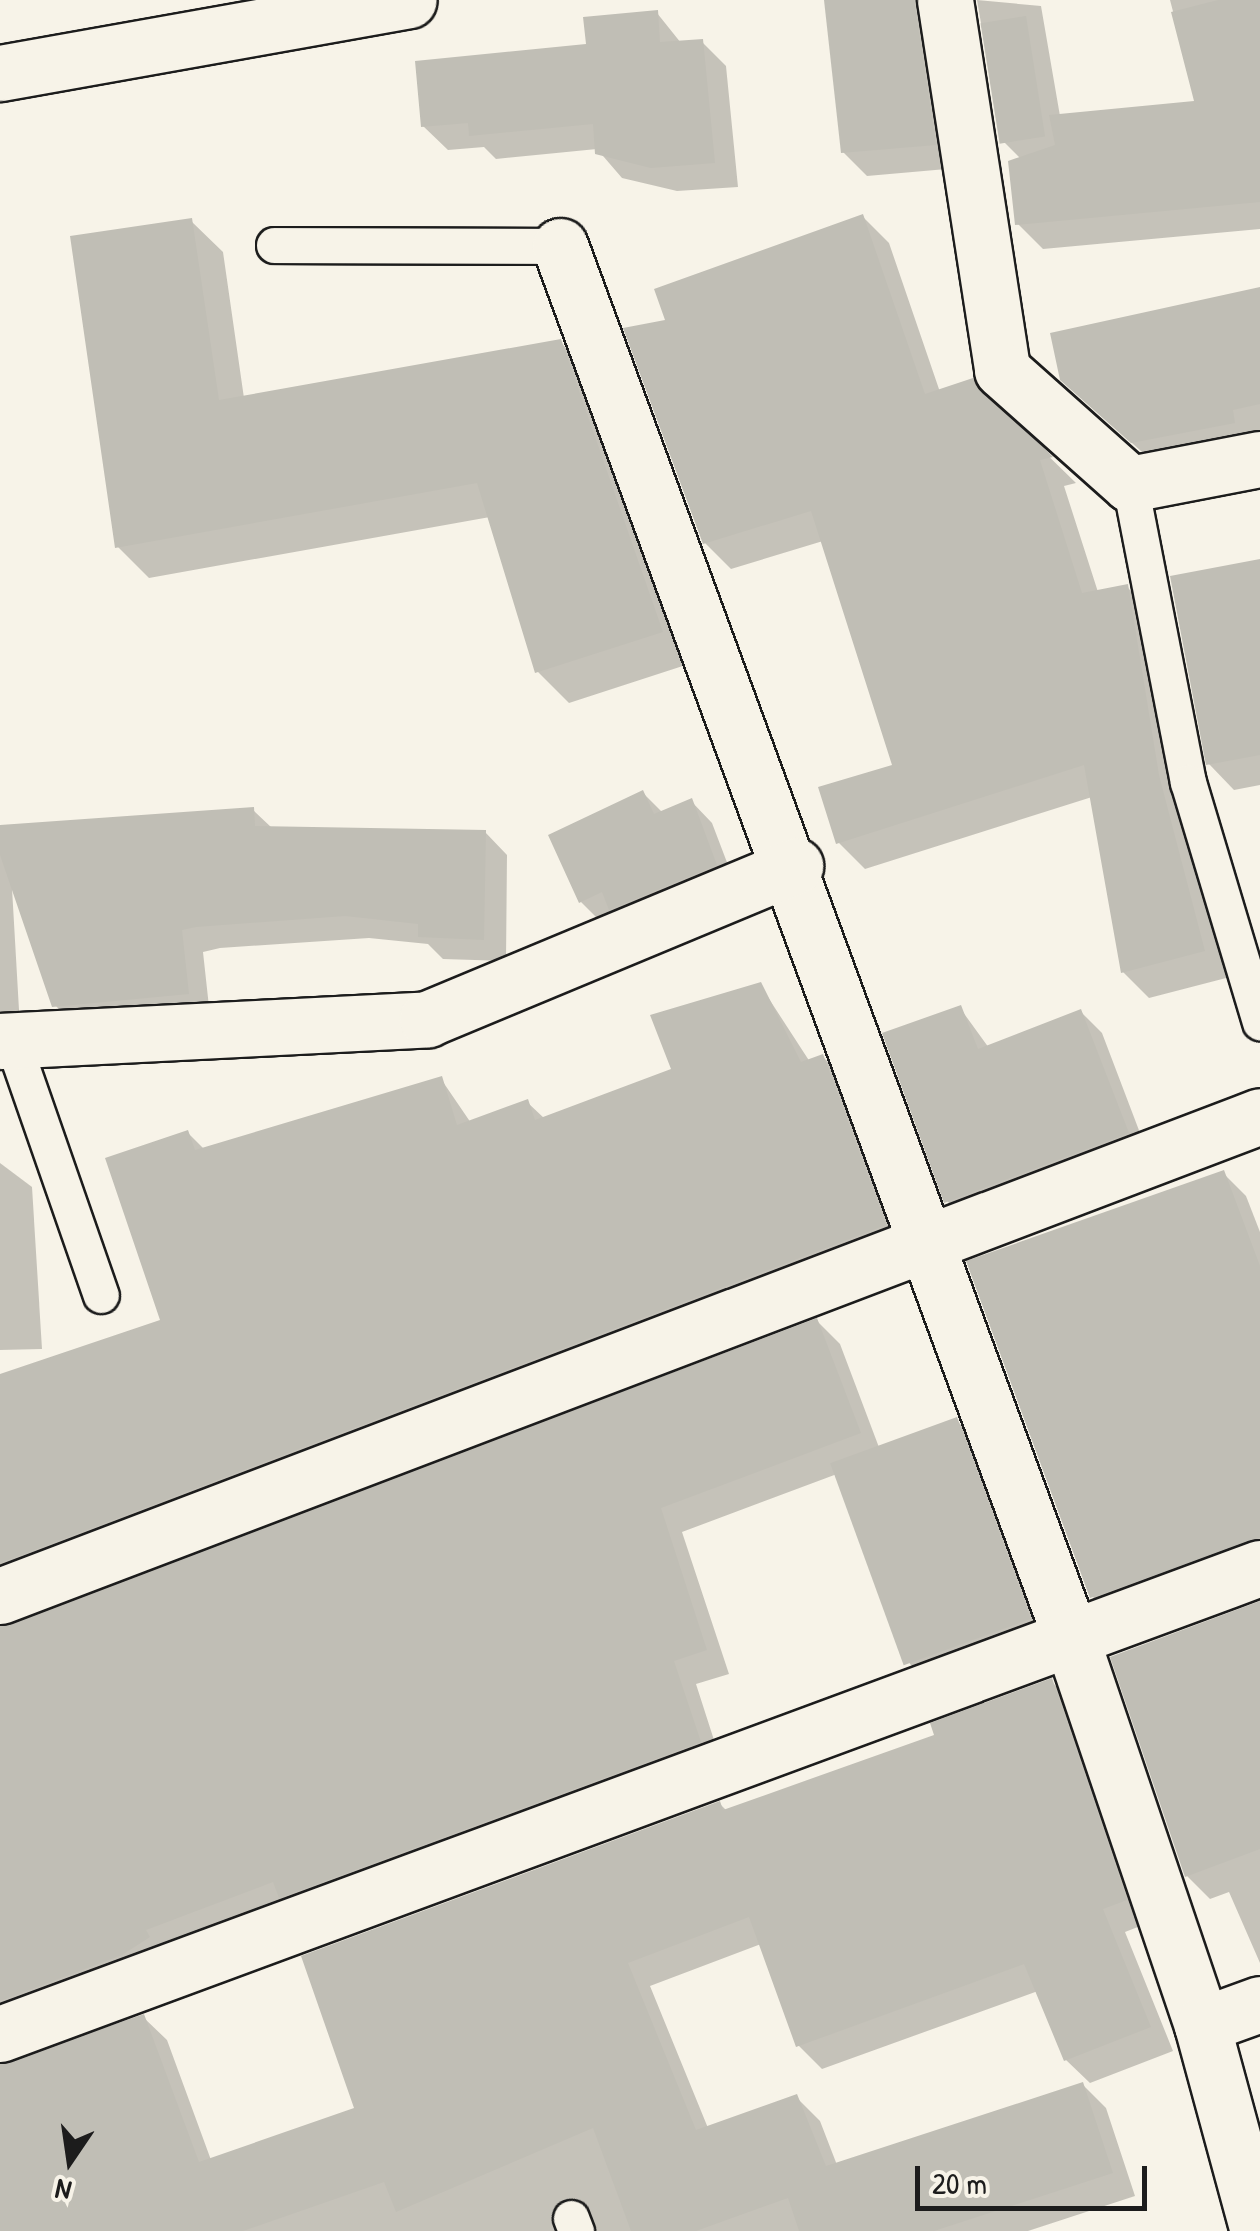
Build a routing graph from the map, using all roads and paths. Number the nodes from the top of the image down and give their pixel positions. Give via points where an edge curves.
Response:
1 (408, 0) edge
2 (945, 0) edge
3 (185, 19) edge
4 (0, 72) edge
5 (274, 245) dead end
6 (560, 246) joint
7 (1260, 459) edge
8 (1130, 484) junction
9 (795, 866) junction
10 (1260, 1022) edge
11 (6, 1041) edge
12 (1260, 1116) edge
13 (923, 1242) junction
14 (101, 1295) dead end
15 (1260, 1568) edge
16 (0, 1596) edge
17 (1072, 1638) junction
18 (1260, 2004) edge
19 (1202, 2024) junction
20 (0, 2034) edge
21 (1258, 2231) edge

1 - 3 street
2 - 8 street via 1002,370
3 - 4 street
5 - 6 lane
6 - 9 street
7 - 8 street
8 - 10 lane via 1188,782
9 - 11 street via 427,1019
9 - 13 street
11 - 14 lane
12 - 13 street
13 - 16 street
13 - 17 street
15 - 17 street
17 - 19 street
17 - 20 street
18 - 19 street
19 - 21 street

